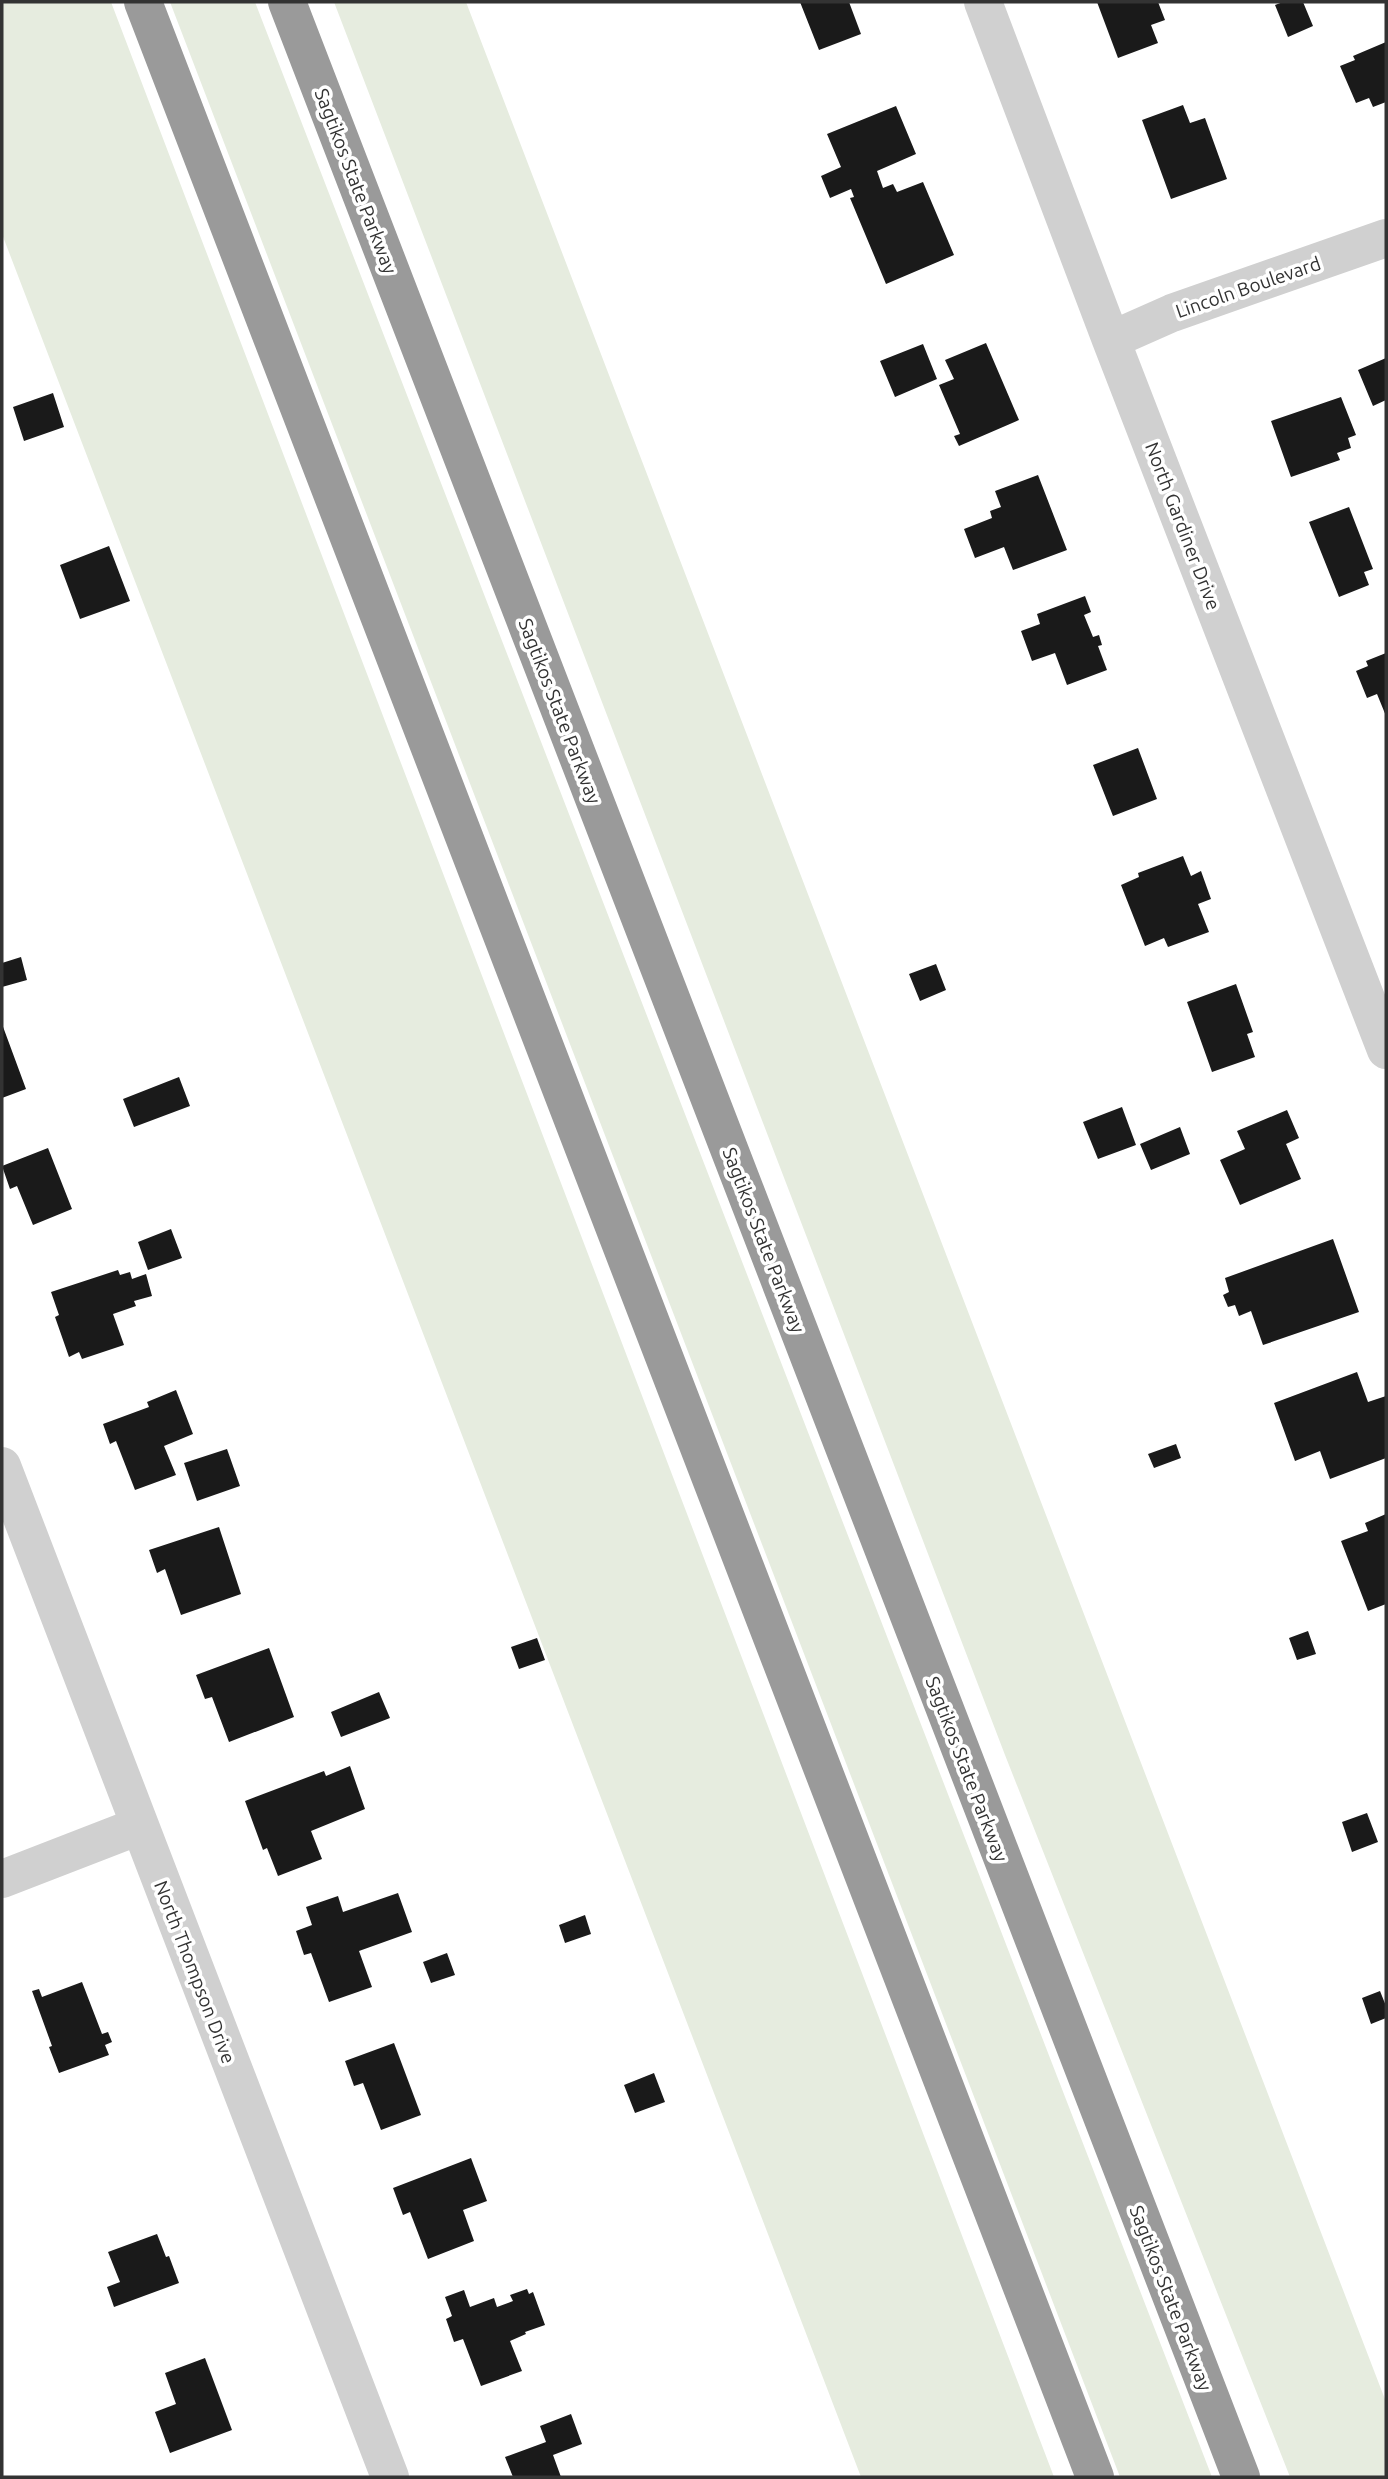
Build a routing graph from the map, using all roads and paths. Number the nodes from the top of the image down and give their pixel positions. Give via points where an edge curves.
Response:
1 (143, 2) edge
2 (287, 2) edge
3 (983, 2) edge
4 (1386, 238) edge
5 (1111, 340) junction
6 (1386, 1049) edge
7 (2, 1466) edge
8 (139, 1826) junction
9 (2, 1879) edge
10 (390, 2477) edge
11 (1095, 2477) edge
12 (1241, 2477) edge

1 - 11 highway
2 - 12 highway, Sagtikos State Parkway
3 - 5 street, North Gardiner Drive
4 - 5 street, Lincoln Boulevard via 1172,313
5 - 6 street, North Gardiner Drive
7 - 8 street, North Thompson Drive
8 - 9 street
8 - 10 street, North Thompson Drive

